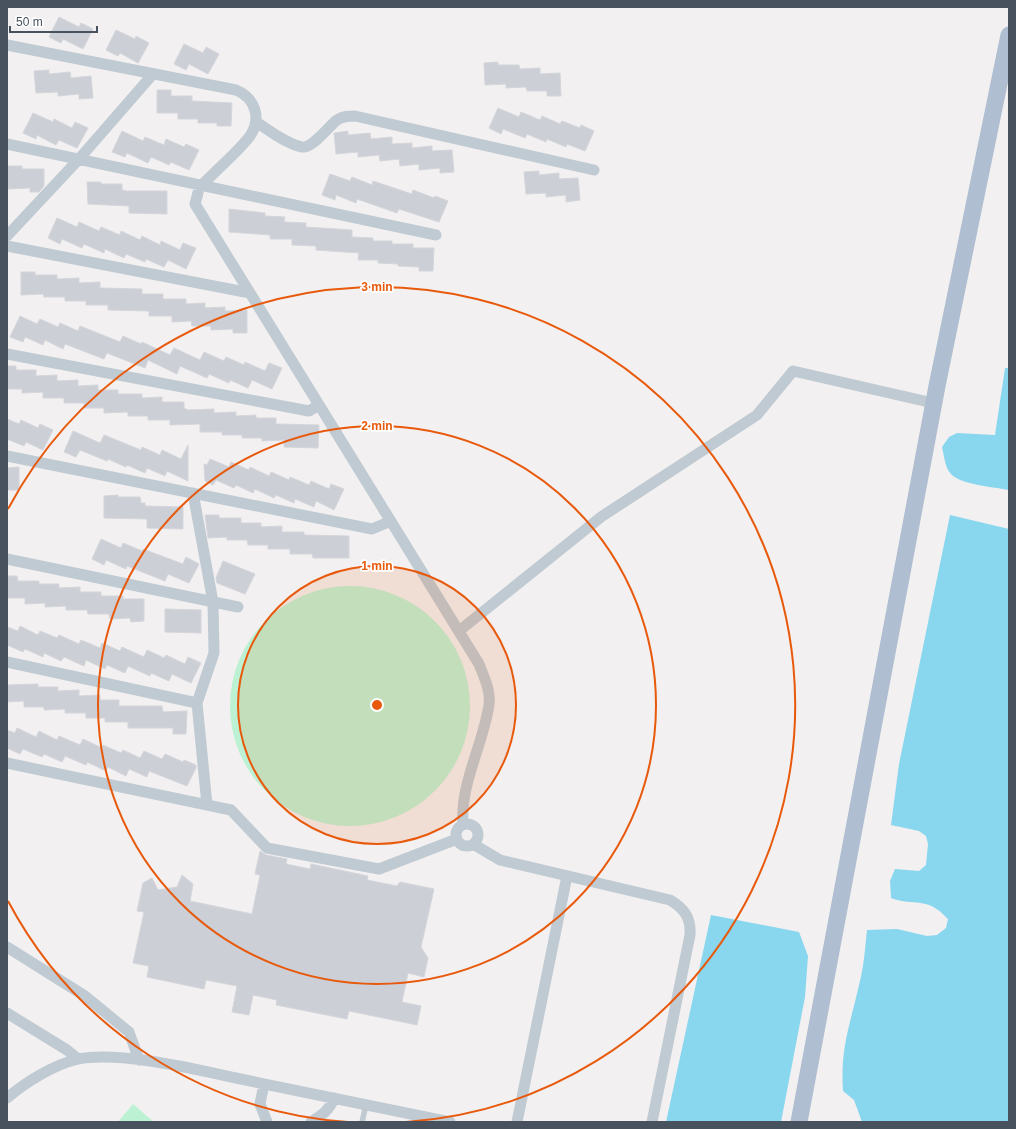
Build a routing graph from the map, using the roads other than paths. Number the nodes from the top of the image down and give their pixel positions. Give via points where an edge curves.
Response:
1 (1009, 35) edge
2 (7, 45) edge
3 (153, 74) junction
4 (256, 122) junction
5 (7, 144) edge
6 (79, 159) junction
7 (594, 170) dead end
8 (201, 185) junction
9 (436, 235) dead end
10 (7, 236) edge
11 (7, 246) edge
12 (250, 293) junction
13 (7, 354) edge
14 (934, 403) junction
15 (319, 405) junction
16 (7, 456) edge
17 (193, 493) junction
18 (391, 521) junction
19 (7, 559) edge
20 (213, 602) junction
21 (238, 607) dead end
22 (459, 632) junction
23 (7, 662) edge
24 (197, 703) junction
25 (7, 763) edge
26 (207, 805) junction
27 (463, 824) junction
28 (457, 839) junction
29 (474, 844) junction
30 (567, 876) junction
31 (7, 947) edge
32 (7, 1013) edge
33 (78, 1060) junction
34 (138, 1060) junction
35 (264, 1084) junction
36 (7, 1098) edge
37 (334, 1098) junction
38 (366, 1105) junction
39 (267, 1122) edge
40 (311, 1122) edge
41 (362, 1122) edge
42 (450, 1122) edge
43 (517, 1122) edge
44 (652, 1122) edge
45 (799, 1122) edge

1 - 14 main road
2 - 3 street
3 - 4 street via 246,94 255,109
3 - 6 street
4 - 7 street via 296,146 304,148 311,145 338,119 355,116
4 - 8 street via 250,135
5 - 6 street
6 - 8 street
6 - 10 street
8 - 9 street
8 - 12 street via 195,204
11 - 12 street
12 - 15 street
13 - 15 street via 309,411
14 - 22 street via 793,371 757,415 601,517
14 - 45 main road
15 - 18 street
16 - 17 street
17 - 18 street via 372,528
17 - 20 street
18 - 22 street
19 - 20 street
20 - 21 street
20 - 24 street via 214,653
22 - 27 street via 479,664 487,684 489,704 464,797
23 - 24 street
24 - 26 street
25 - 26 street
26 - 28 street via 232,810 268,848 378,869
27 - 28 street via 456,832
27 - 29 street via 473,825 478,830 478,838
28 - 29 street via 462,845
29 - 30 street via 500,860
30 - 43 street
30 - 44 street via 670,900 682,907 688,915 690,935
31 - 34 street via 85,996 129,1032
32 - 33 street via 67,1050
33 - 34 street via 107,1057
33 - 36 street via 57,1066
34 - 35 street
35 - 37 street
35 - 39 street via 260,1104
37 - 38 street
37 - 40 street via 331,1107
38 - 41 lane
38 - 42 street

